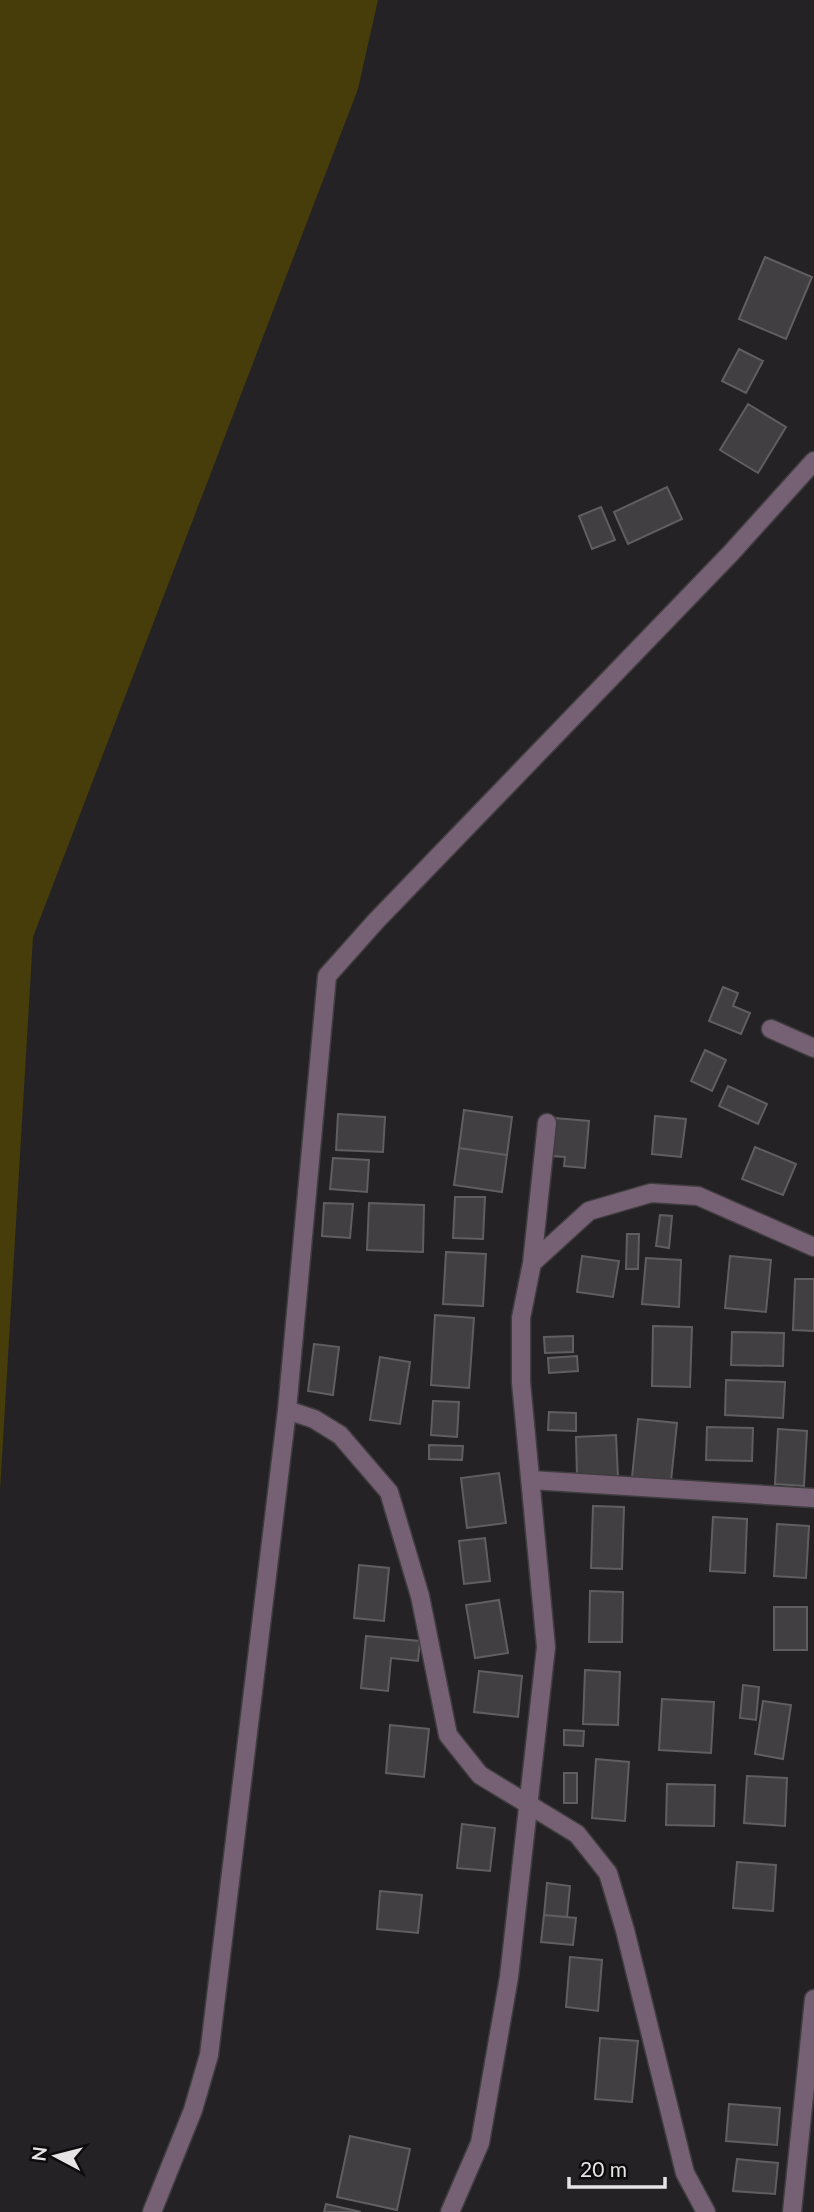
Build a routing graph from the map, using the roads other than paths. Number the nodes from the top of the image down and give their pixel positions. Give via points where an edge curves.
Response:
1 (814, 461) edge
2 (771, 1029) dead end
3 (814, 1048) edge
4 (547, 1124) dead end
5 (814, 1247) edge
6 (532, 1263) junction
7 (287, 1410) junction
8 (531, 1480) junction
9 (814, 1498) edge
10 (528, 1805) junction
11 (814, 1999) edge
12 (152, 2212) edge
13 (450, 2212) edge
14 (706, 2212) edge
15 (792, 2212) edge

1 - 7 street via 731,554 327,976
2 - 3 street
4 - 6 street
5 - 6 street via 698,1196 651,1193 589,1211
6 - 8 street via 521,1318
7 - 10 street via 340,1435 389,1492 420,1596 448,1735 480,1775
7 - 12 street via 209,2055 194,2110
8 - 9 street
8 - 10 street via 546,1647
10 - 13 street via 509,1977 480,2143
10 - 14 street via 577,1834 608,1873 685,2173
11 - 15 street

